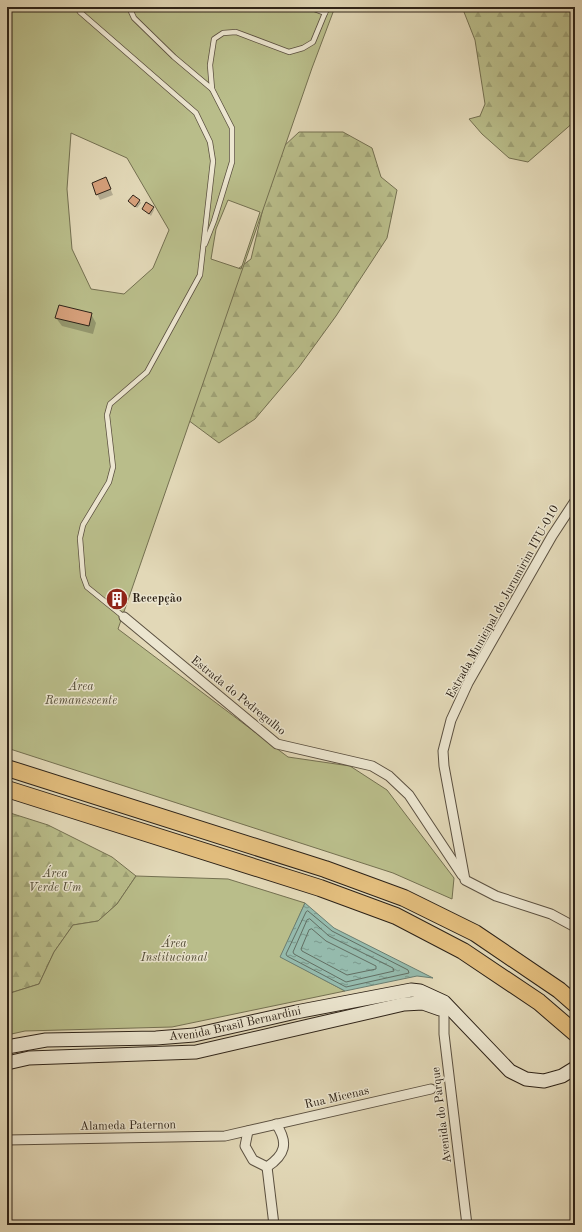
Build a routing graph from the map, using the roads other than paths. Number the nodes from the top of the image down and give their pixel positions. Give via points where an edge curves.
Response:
1 (77, 7) edge
2 (129, 7) edge
3 (309, 7) edge
4 (328, 7) edge
5 (325, 13) junction
6 (212, 89) junction
7 (202, 250) junction
8 (575, 501) edge
9 (124, 616) joint
10 (7, 768) edge
11 (7, 789) edge
12 (465, 880) junction
13 (575, 927) edge
14 (575, 1004) edge
15 (447, 1009) junction
16 (575, 1033) edge
17 (7, 1047) edge
18 (7, 1063) edge
19 (574, 1069) edge
20 (431, 1089) dead end
21 (276, 1124) junction
22 (248, 1131) junction
23 (7, 1140) edge
24 (267, 1167) junction
25 (274, 1225) edge
26 (467, 1225) edge

1 - 7 lane via 196,113 210,142 212,161
2 - 6 lane via 134,18
3 - 5 lane
4 - 5 lane
5 - 6 lane via 313,42 289,52 236,32 223,33 214,39 210,65
6 - 7 lane via 232,128 232,162 214,221
7 - 9 lane via 200,275 147,372 110,404 107,415 113,467 109,482 84,525 80,538 83,576 87,588
8 - 12 street, Estrada Municipal do Jurumirim ITU-010 via 552,536 468,683 451,720 443,751
9 - 12 street, Estrada do Pedregulho via 277,744 372,766 389,776 409,795
10 - 14 highway via 325,869 404,898 475,933 559,990
11 - 16 highway via 320,888 396,916 463,950 539,1002
12 - 13 street via 496,896 551,914
15 - 17 street, Avenida Brasil Bernardini via 420,992 400,991 194,1035 46,1040
15 - 18 street, Avenida Brasil Bernardini via 423,1003 404,1004 196,1052 29,1058
15 - 19 street, Avenida Brasil Bernardini via 510,1071 526,1079 544,1081 562,1076
15 - 26 street, Avenida do Parque via 444,1034
20 - 21 street, Rua Micenas
21 - 22 street, Rua Micenas
21 - 24 street via 282,1133 284,1146 278,1160
22 - 23 street, Alameda Paternon via 225,1136
22 - 24 street via 245,1146 253,1160
24 - 25 street

